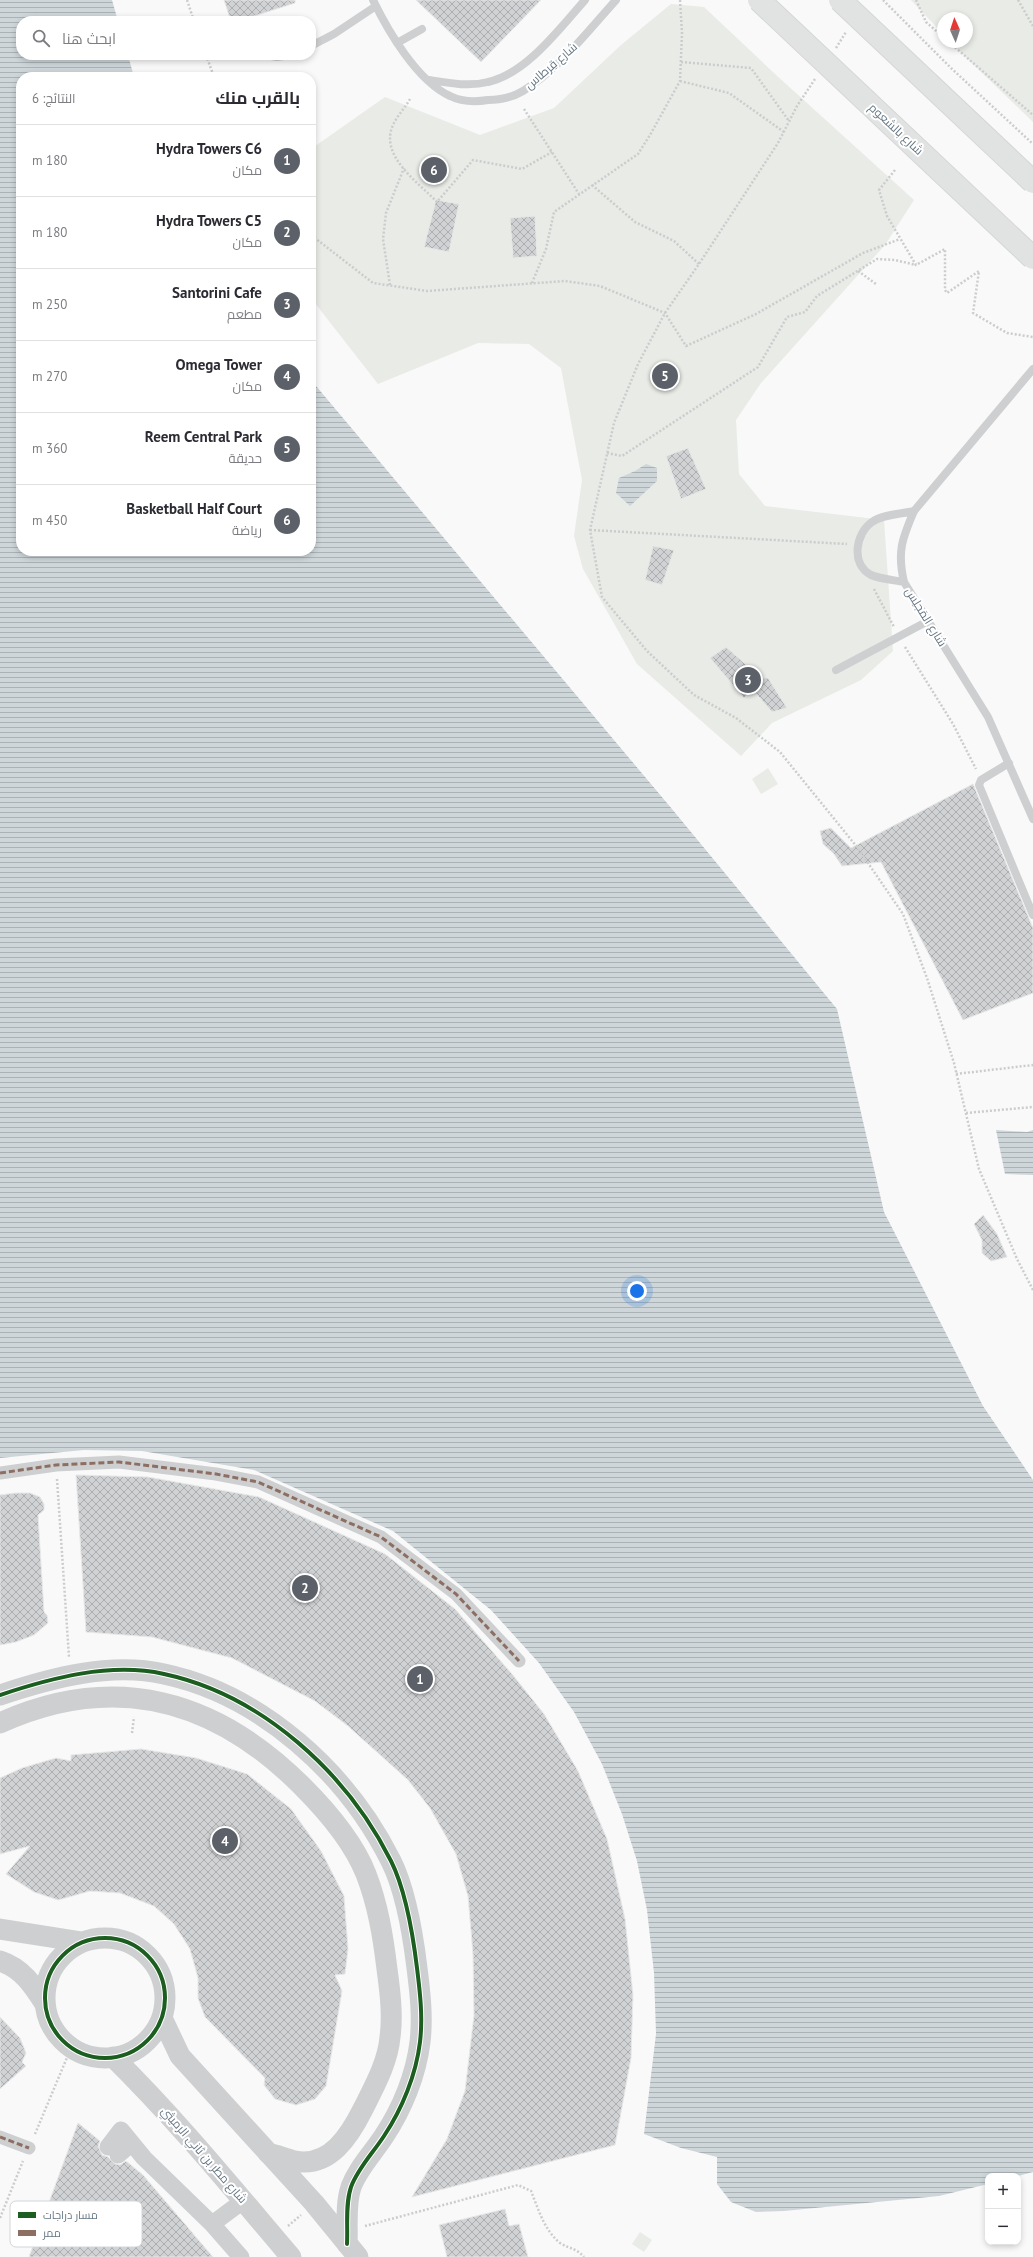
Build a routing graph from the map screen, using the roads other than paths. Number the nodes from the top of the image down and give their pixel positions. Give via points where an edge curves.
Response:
1 (585, 0) edge
2 (616, 0) edge
3 (759, 0) edge
4 (840, 0) edge
5 (375, 3) edge
6 (422, 29) dead end
7 (316, 43) edge
8 (398, 43) junction
9 (426, 80) junction
10 (1033, 182) edge
11 (1033, 258) edge
12 (1033, 369) edge
13 (914, 511) junction
14 (904, 582) junction
15 (928, 621) junction
16 (836, 670) dead end
17 (1009, 763) junction
18 (1033, 819) edge
19 (1033, 915) edge
20 (0, 1474) edge
21 (518, 1661) dead end
22 (0, 1695) edge
23 (0, 1723) edge
24 (0, 1929) edge
25 (82, 1942) junction
26 (0, 1961) edge
27 (44, 2004) junction
28 (162, 2018) junction
29 (113, 2057) junction
30 (0, 2137) edge
31 (29, 2148) dead end
32 (113, 2151) dead end
33 (268, 2153) junction
34 (244, 2201) junction
35 (212, 2224) junction
36 (353, 2251) edge
37 (241, 2257) edge
38 (291, 2257) edge

1 - 9 lane, شارع قِرطاس via 552,37 510,74 488,82 452,84
2 - 9 lane, شارع قِرطاس via 564,57 522,91 499,100 471,102 449,96
3 - 11 main road, شارع بالشعوم, bridge
4 - 10 main road, bridge
5 - 7 lane via 334,34
5 - 8 lane, شارع قِرطاس
6 - 8 lane
8 - 9 lane, شارع قِرطاس
12 - 13 lane, شارع المَجلِس
13 - 14 lane, شارع المَجلِس via 903,537 900,562
13 - 14 lane via 873,521 859,537 857,551 862,566 871,575
14 - 15 lane, شارع المَجلِس
15 - 16 lane
15 - 17 lane, شارع المَجلِس via 988,717
17 - 18 lane, شارع المَجلِس
17 - 19 lane via 981,780 979,785
20 - 21 street via 56,1465 119,1462 258,1482 382,1537 456,1594
22 - 36 street via 71,1676 123,1670 162,1673 200,1683 228,1696 273,1723 304,1748 355,1803 392,1863 412,1933 422,2006 420,2042 413,2076 400,2108 350,2189 348,2215
23 - 33 street via 36,1710 96,1698 125,1696 160,1701 189,1709 234,1732 268,1756 311,1795 349,1843 365,1872 383,1931 391,1998 390,2038 382,2066 357,2121 336,2150 322,2159 309,2162
24 - 25 street
25 - 27 street via 65,1952 53,1967 46,1985
25 - 28 street via 101,1938 121,1940 139,1948 153,1962 162,1979 166,1998
26 - 27 street via 28,1978
27 - 29 street via 55,2031 71,2048 98,2058
28 - 29 street via 151,2037 134,2051
28 - 33 street via 180,2056
29 - 34 street, شارع مطر بن ثاني الرميثي via 150,2094
30 - 31 street
32 - 35 street via 121,2130 131,2144
33 - 36 street
34 - 35 street
34 - 38 street, شارع مطر بن ثاني الرميثي
35 - 37 street

